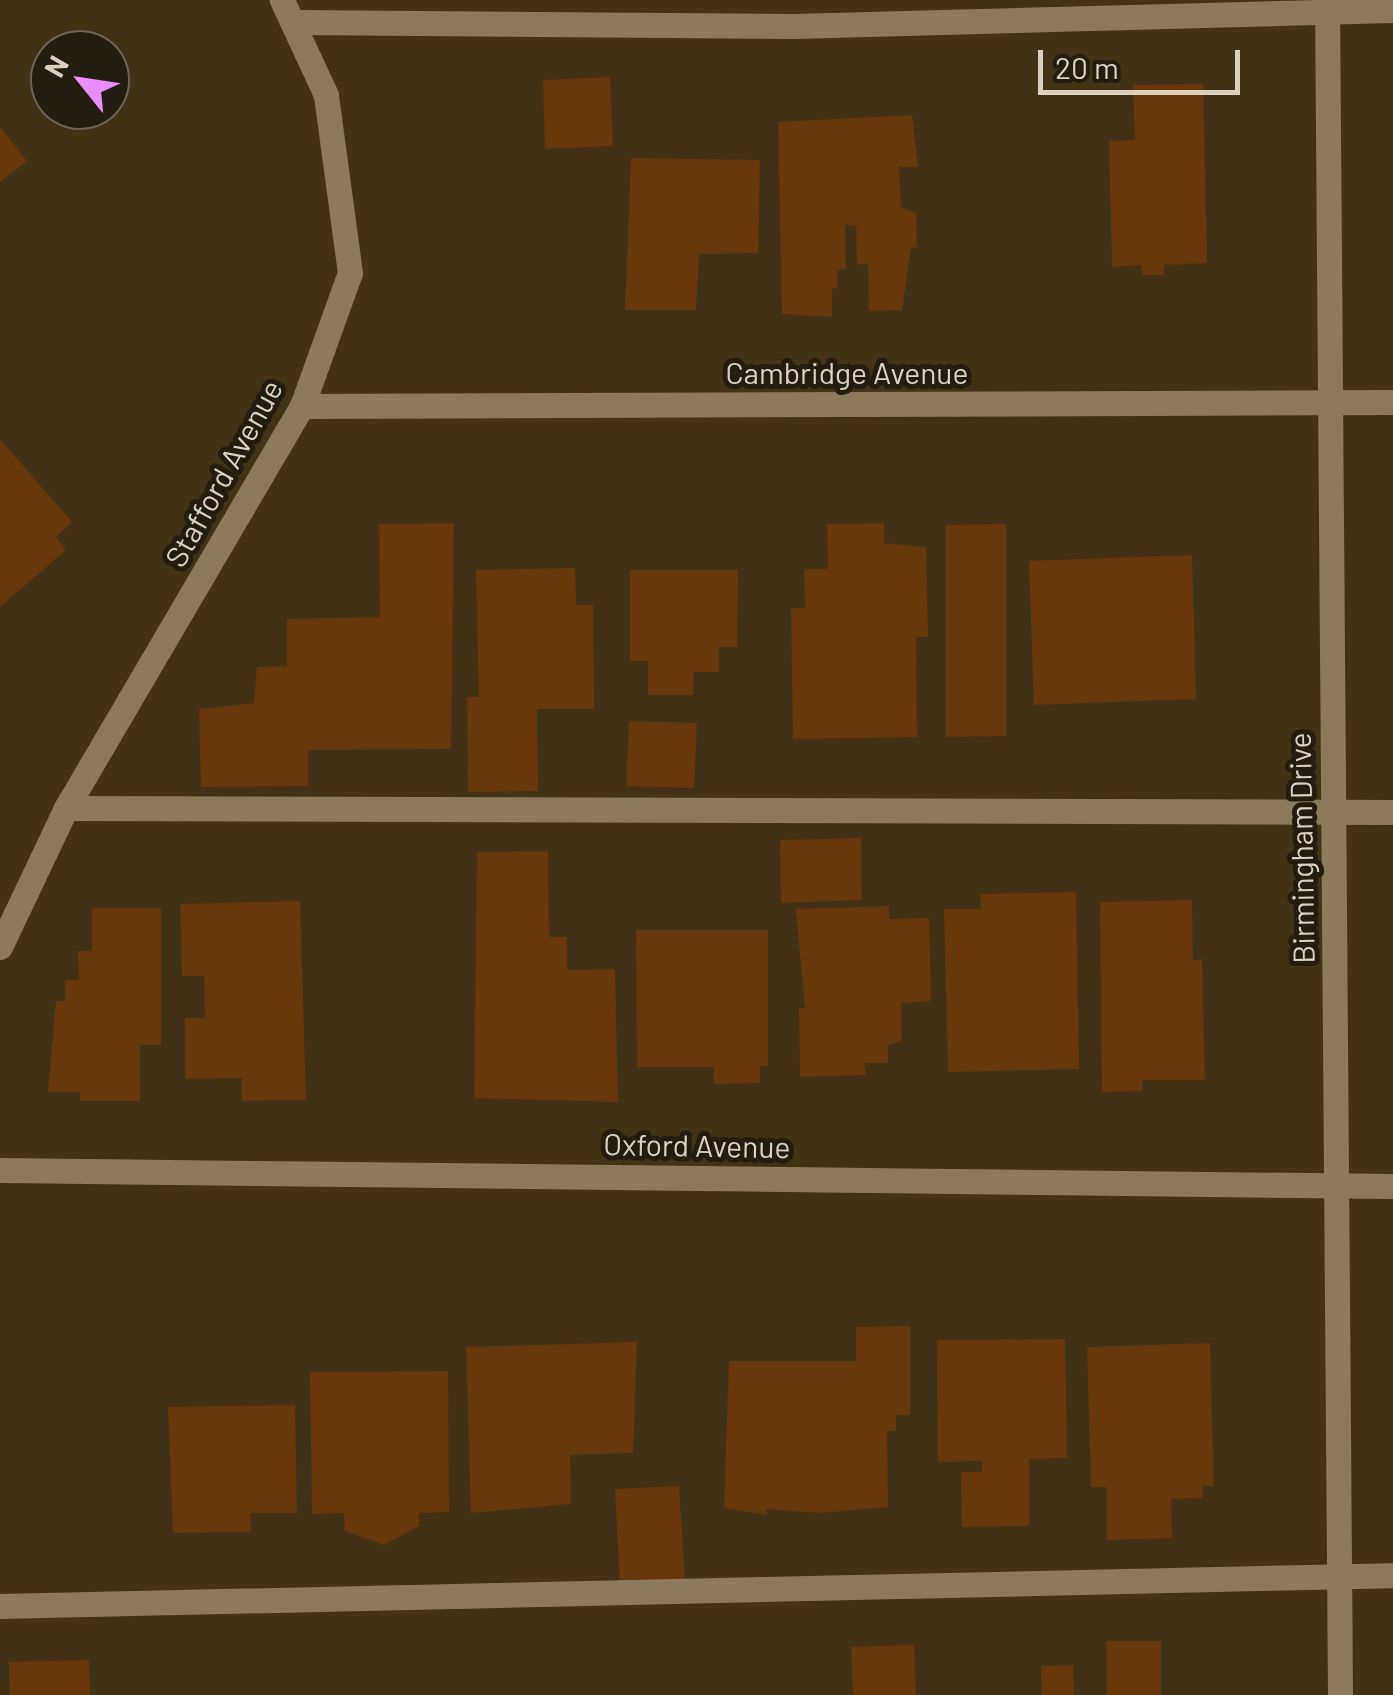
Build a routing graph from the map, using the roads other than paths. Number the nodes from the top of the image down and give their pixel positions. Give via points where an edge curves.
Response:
1 (1327, 6) edge
2 (1393, 10) edge
3 (288, 11) edge
4 (1393, 402) edge
5 (1332, 403) junction
6 (302, 406) junction
7 (66, 808) junction
8 (1393, 812) edge
9 (1333, 814) junction
10 (0, 948) edge
11 (0, 1170) edge
12 (1338, 1186) junction
13 (1393, 1186) edge
14 (1340, 1575) junction
15 (1393, 1575) edge
16 (0, 1606) edge
17 (1340, 1695) edge

1 - 2 street
1 - 3 street via 793,26
1 - 5 street, Birmingham Drive
3 - 6 street, Stafford Avenue via 326,95 350,273
4 - 5 street, Cambridge Avenue
5 - 6 street, Cambridge Avenue
5 - 9 street, Birmingham Drive
6 - 7 street, Stafford Avenue
7 - 9 street
7 - 10 street, Stafford Avenue
8 - 9 street
9 - 12 street, Birmingham Drive
11 - 12 street, Oxford Avenue
12 - 13 street, Oxford Avenue
12 - 14 street, Birmingham Drive
14 - 15 street
14 - 16 street via 656,1596
14 - 17 street, Birmingham Drive

